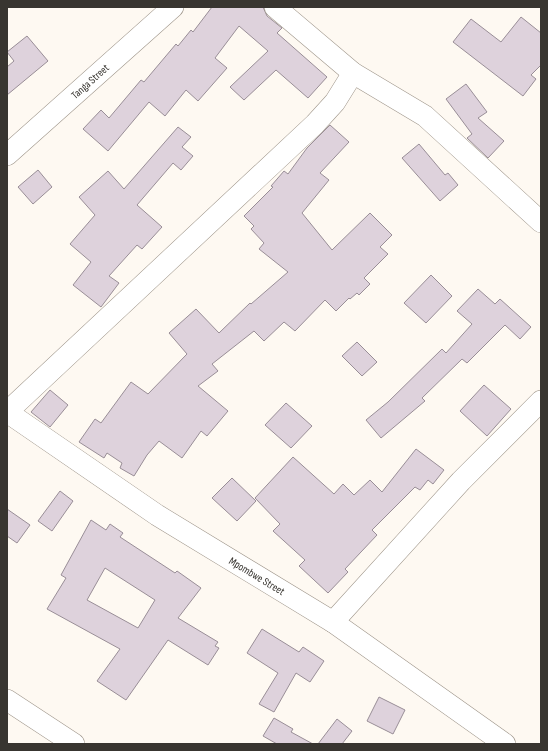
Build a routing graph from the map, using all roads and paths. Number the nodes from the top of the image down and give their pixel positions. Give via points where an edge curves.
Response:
1 (173, 7) edge
2 (275, 7) edge
3 (353, 73) junction
4 (7, 155) edge
5 (541, 222) edge
6 (541, 401) edge
7 (7, 412) edge
8 (333, 622) junction
9 (7, 700) edge
10 (74, 744) edge
11 (505, 744) edge

1 - 4 street, Tanga Street
2 - 3 street
3 - 5 street via 424,116
3 - 7 street via 335,102 315,124
6 - 8 street via 461,481
7 - 8 street, Mpombwe Street via 157,515
8 - 11 street, Mpombwe Street
9 - 10 street

